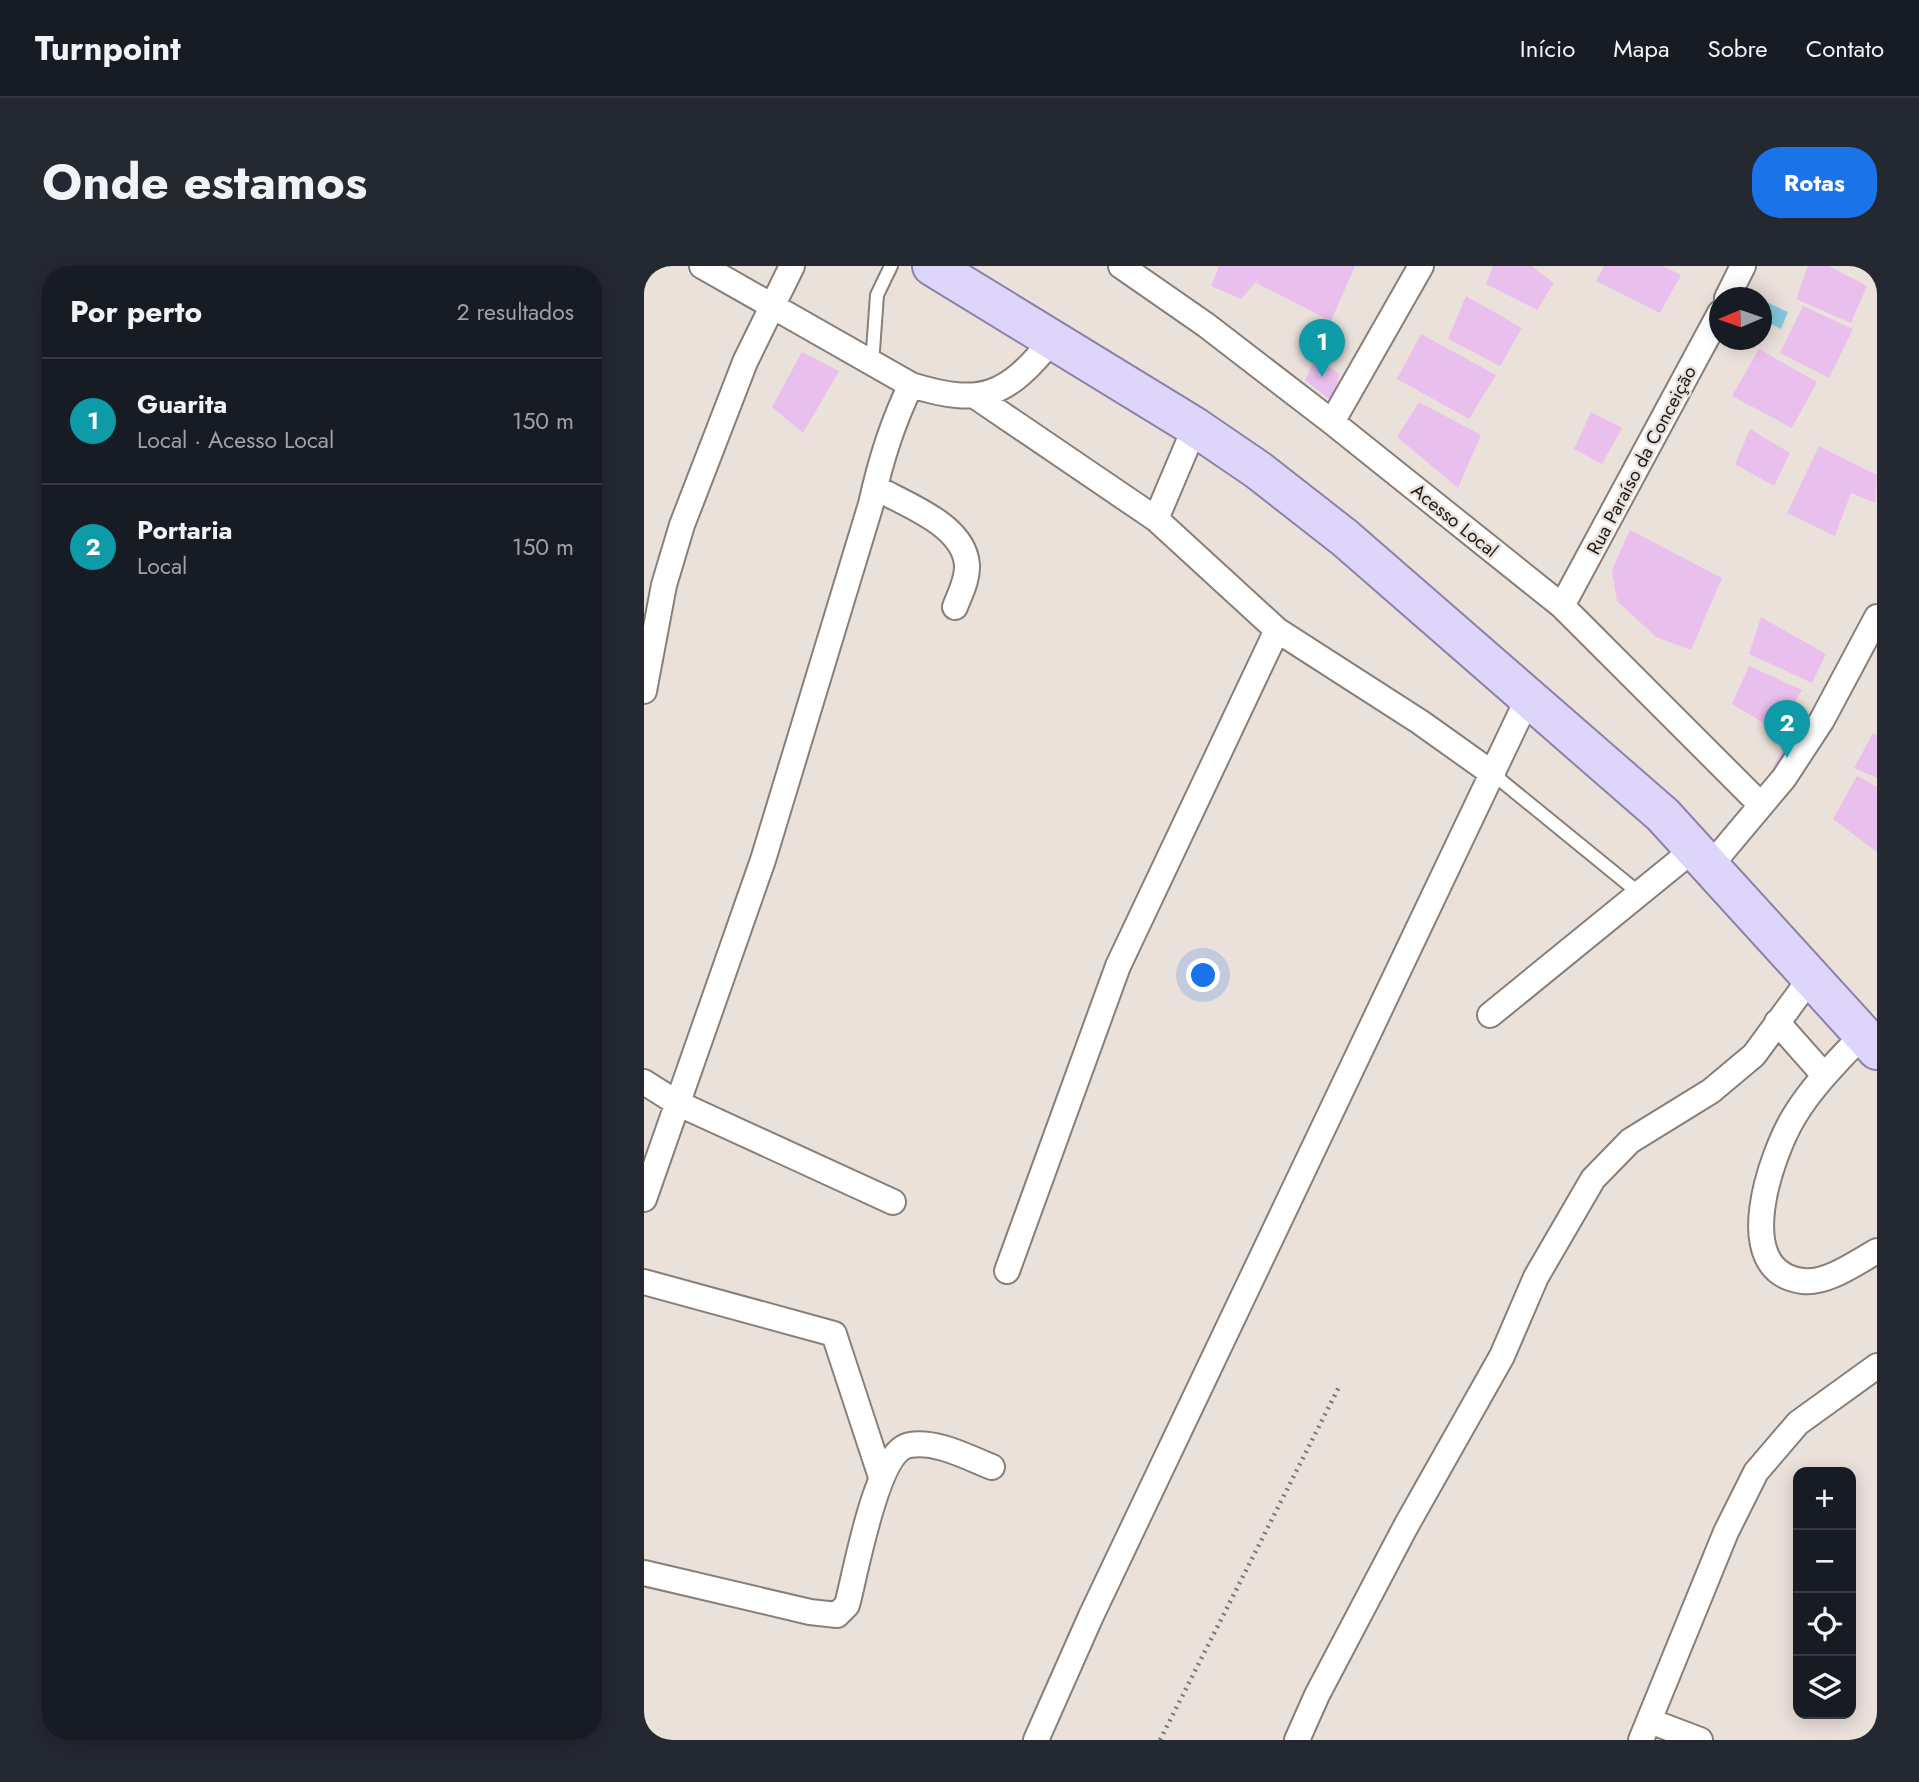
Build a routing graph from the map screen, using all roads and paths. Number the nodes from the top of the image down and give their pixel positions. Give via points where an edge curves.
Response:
1 (702, 266) edge
2 (792, 266) edge
3 (891, 266) edge
4 (932, 266) edge
5 (1121, 266) edge
6 (1421, 266) edge
7 (1743, 266) edge
8 (972, 276) edge
9 (1732, 287) edge
10 (774, 307) junction
11 (1709, 333) edge
12 (1052, 340) junction
13 (872, 364) junction
14 (911, 385) junction
15 (975, 396) junction
16 (1332, 422) junction
17 (1195, 427) junction
18 (875, 487) junction
19 (1156, 519) junction
20 (1562, 606) junction
21 (955, 607) dead end
22 (1877, 617) edge
23 (1277, 630) junction
24 (644, 691) edge
25 (1529, 696) junction
26 (1493, 774) junction
27 (1761, 805) junction
28 (1702, 857) junction
29 (1639, 893) junction
30 (1812, 976) junction
31 (1490, 1014) dead end
32 (1777, 1022) junction
33 (1871, 1041) edge
34 (1824, 1075) junction
35 (644, 1082) edge
36 (677, 1103) junction
37 (644, 1199) edge
38 (893, 1202) dead end
39 (1877, 1251) edge
40 (1007, 1271) dead end
41 (644, 1282) edge
42 (1877, 1366) edge
43 (1340, 1385) dead end
44 (992, 1467) dead end
45 (881, 1478) junction
46 (644, 1573) edge
47 (1646, 1730) edge
48 (1036, 1740) edge
49 (1160, 1740) edge
50 (1297, 1740) edge
51 (1700, 1740) edge

1 - 10 street
2 - 10 street
3 - 13 lane via 877,295
4 - 8 main road
5 - 16 street, Acesso Local
6 - 16 street
7 - 9 street
8 - 12 main road
10 - 13 street
10 - 24 street via 745,362 682,524 664,584
11 - 20 street, Rua Paraíso da Conceição
12 - 15 street via 1019,379 991,394
12 - 17 main road
13 - 14 street
14 - 15 street
14 - 18 street
15 - 19 street
16 - 20 street, Acesso Local
17 - 19 street
17 - 25 main road via 1345,538
18 - 21 street via 956,538 967,564
18 - 36 street via 763,860
19 - 23 street
20 - 27 street, Acesso Local
22 - 27 street via 1822,720
23 - 26 street
23 - 40 street via 1118,966
25 - 26 street
25 - 28 main road via 1664,815
26 - 29 lane
26 - 48 street
27 - 28 street
28 - 29 street
28 - 30 main road
29 - 31 street
30 - 32 street
30 - 33 main road
32 - 34 street
32 - 50 street via 1754,1055 1732,1075 1630,1141 1592,1179
33 - 34 street
34 - 39 street via 1794,1116 1781,1144 1762,1199 1759,1222 1763,1244 1770,1261 1785,1276 1805,1281 1840,1271
35 - 36 street
36 - 37 street
36 - 38 street
41 - 45 street via 834,1334
42 - 47 street via 1798,1423 1756,1472 1726,1532
43 - 49 path
44 - 45 street via 913,1444 896,1452
45 - 46 street via 848,1605 837,1615
47 - 51 street

